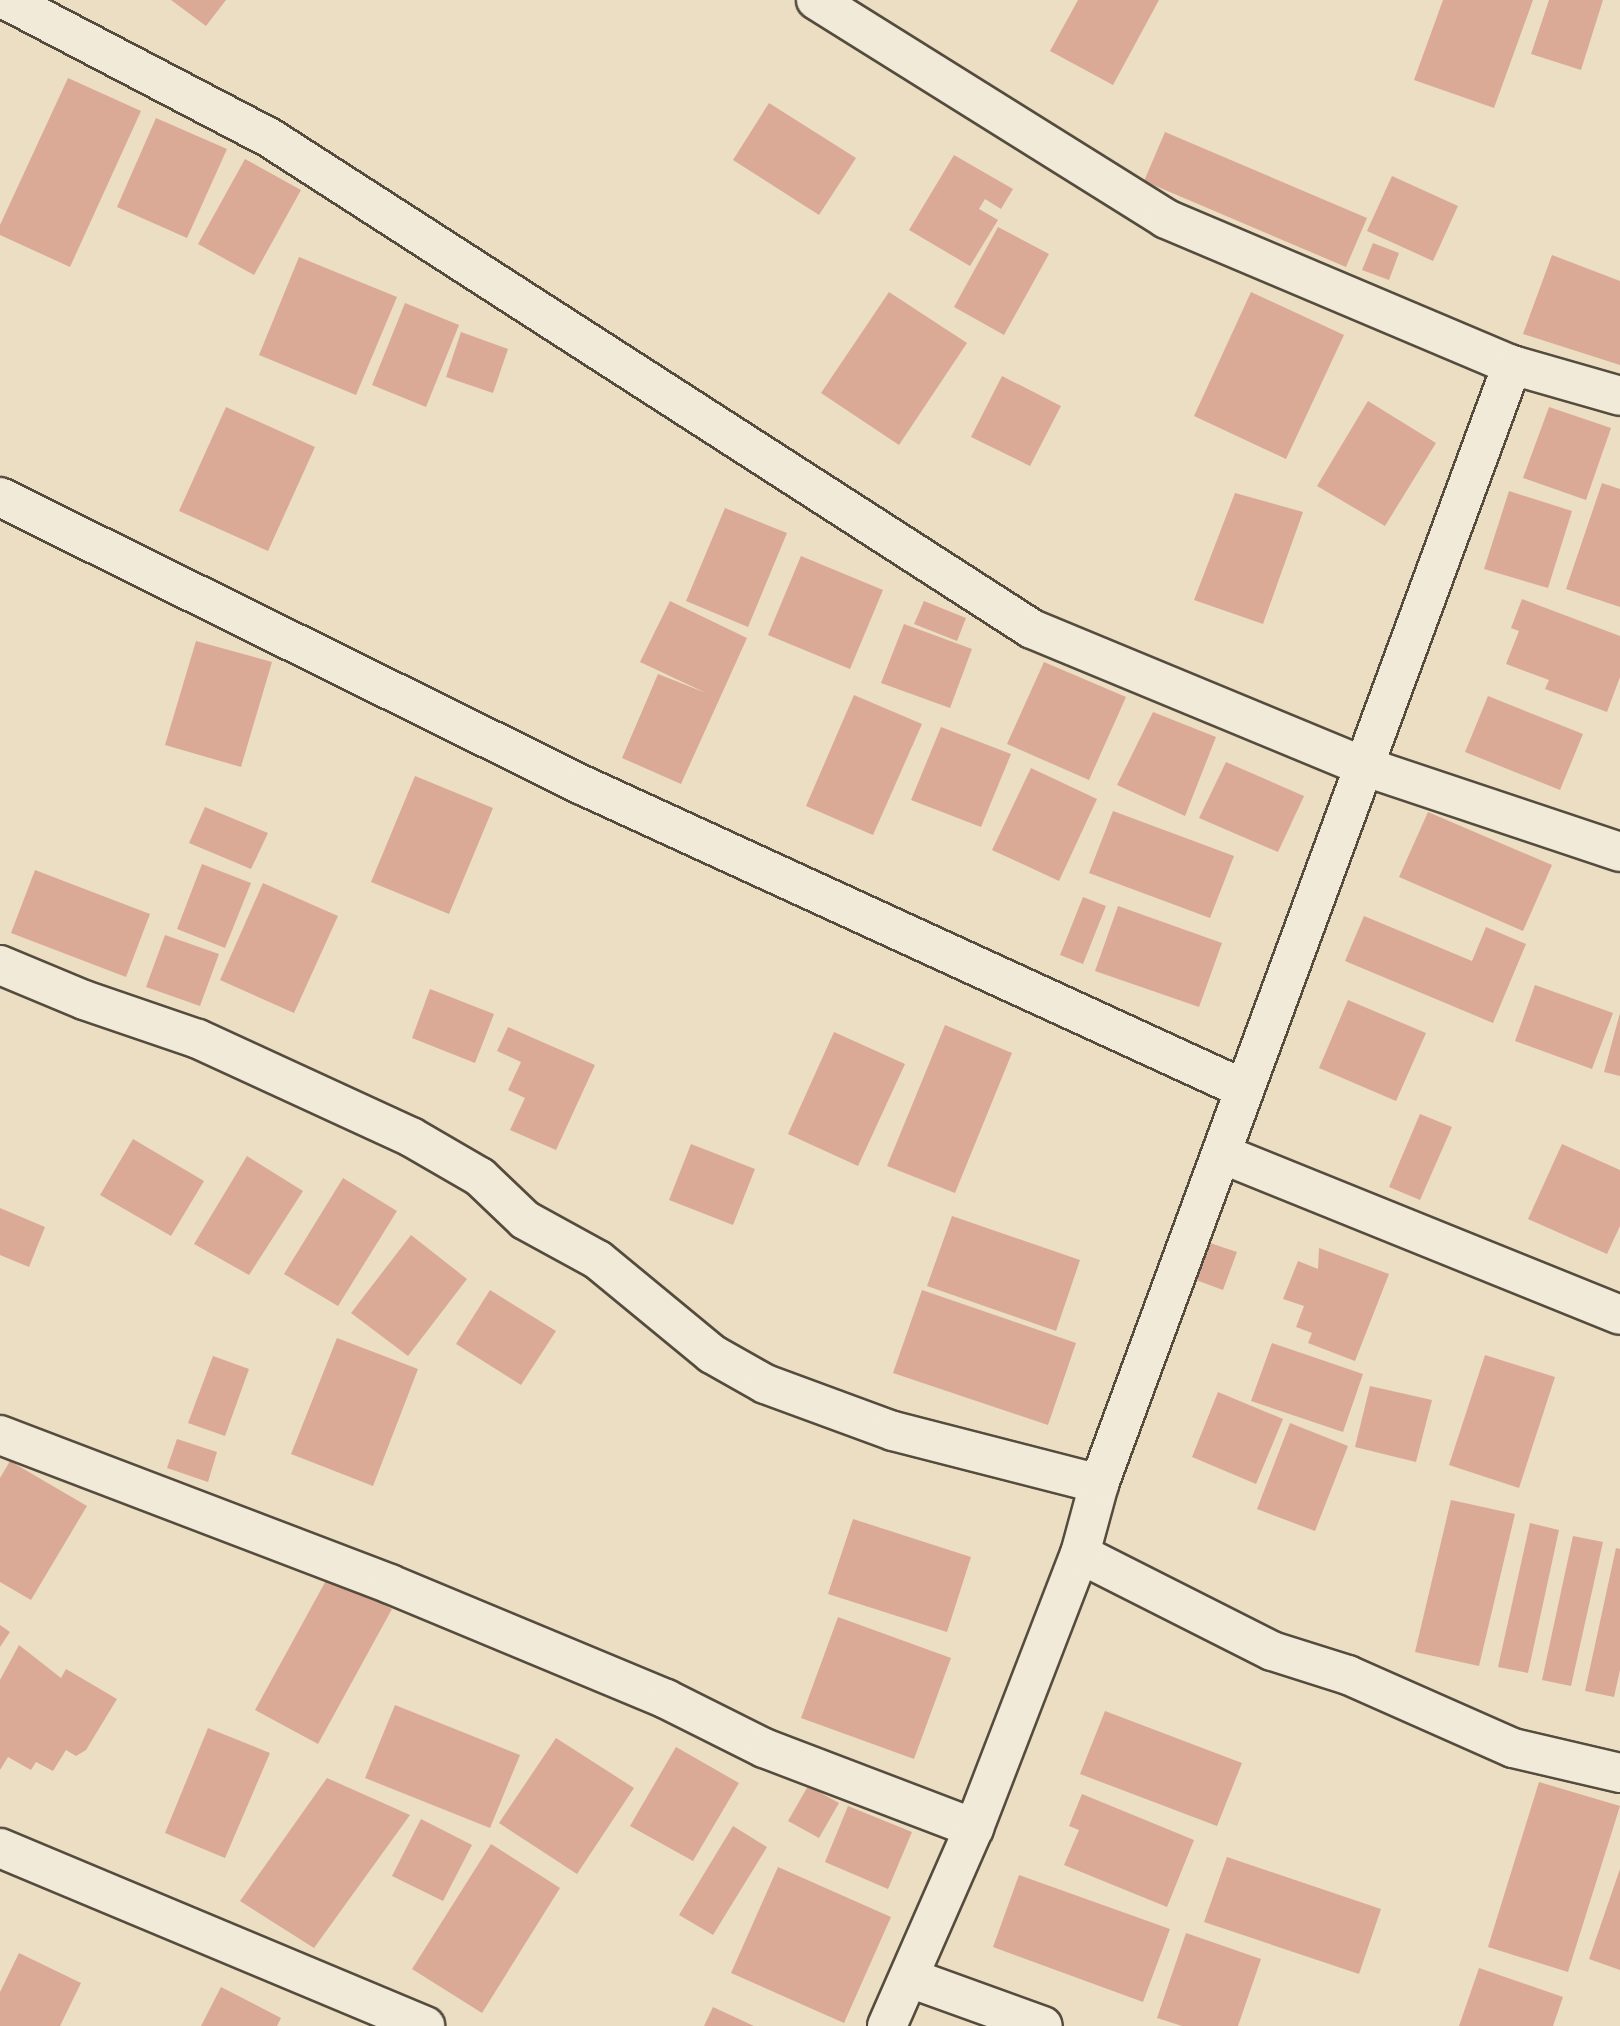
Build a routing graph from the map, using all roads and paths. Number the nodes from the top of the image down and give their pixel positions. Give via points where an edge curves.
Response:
1 (6, 0) edge
2 (816, 0) edge
3 (1512, 365) junction
4 (1620, 397) edge
5 (0, 497) edge
6 (1363, 766) junction
7 (1620, 852) edge
8 (0, 965) edge
9 (1244, 1090) junction
10 (1222, 1154) junction
11 (1620, 1315) edge
12 (0, 1435) edge
13 (1099, 1484) junction
14 (1080, 1554) junction
15 (1620, 1773) edge
16 (974, 1828) junction
17 (0, 1848) edge
18 (909, 1978) junction
19 (425, 2026) edge
20 (887, 2026) edge
21 (1043, 2026) edge

1 - 6 street via 270,138 1032,629
2 - 3 street via 1166,219
3 - 4 street
3 - 6 street
5 - 9 street via 582,785
6 - 7 street
6 - 9 street
8 - 13 street via 198,1040 411,1137 480,1177 525,1220 598,1260 712,1354 765,1384 893,1431
9 - 10 street
10 - 11 street
10 - 13 street
12 - 16 street via 390,1584 666,1699 764,1748
13 - 14 street
14 - 15 street via 1272,1651 1348,1675 1513,1748
14 - 16 street
16 - 18 street
17 - 19 street
18 - 20 street
18 - 21 street

